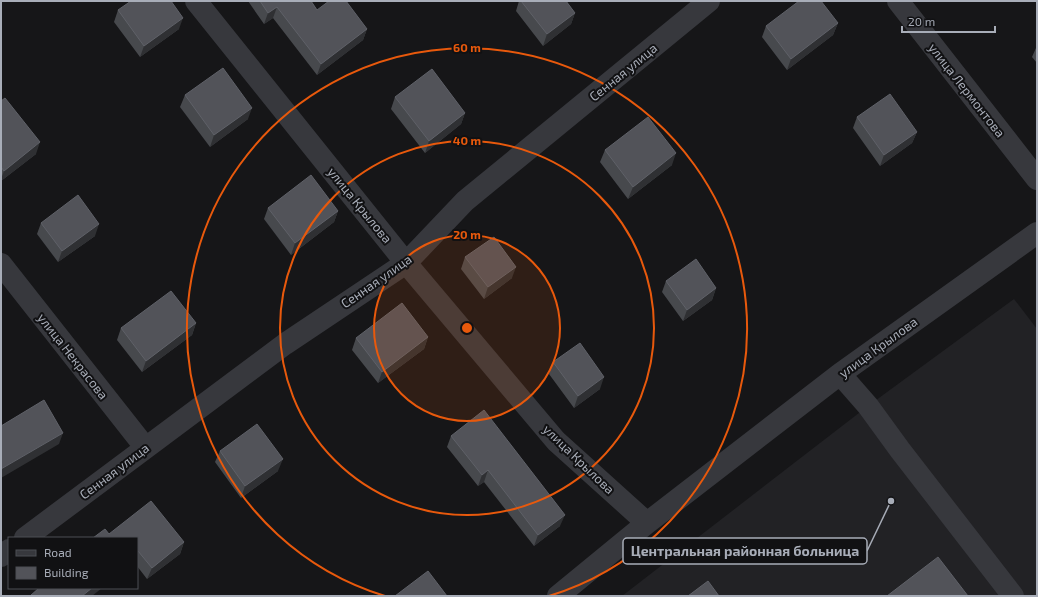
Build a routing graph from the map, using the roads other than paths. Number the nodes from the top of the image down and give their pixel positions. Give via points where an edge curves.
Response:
1 (196, 1) edge
2 (709, 1) edge
3 (898, 1) edge
4 (1037, 179) edge
5 (1037, 233) edge
6 (406, 263) junction
7 (1, 264) edge
8 (840, 374) junction
9 (145, 447) junction
10 (647, 523) junction
11 (26, 537) edge
12 (558, 596) edge
13 (1013, 596) edge

1 - 6 street, улица Крылова
2 - 6 street, Сенная улица via 465,201
3 - 4 street, улица Лермонтова
5 - 8 street, улица Крылова
6 - 9 street, Сенная улица via 284,344
6 - 10 street, улица Крылова via 556,441
7 - 9 street, улица Некрасова
8 - 10 street, улица Крылова
8 - 13 street via 868,406
9 - 11 street, Сенная улица
10 - 12 street, улица Крылова

